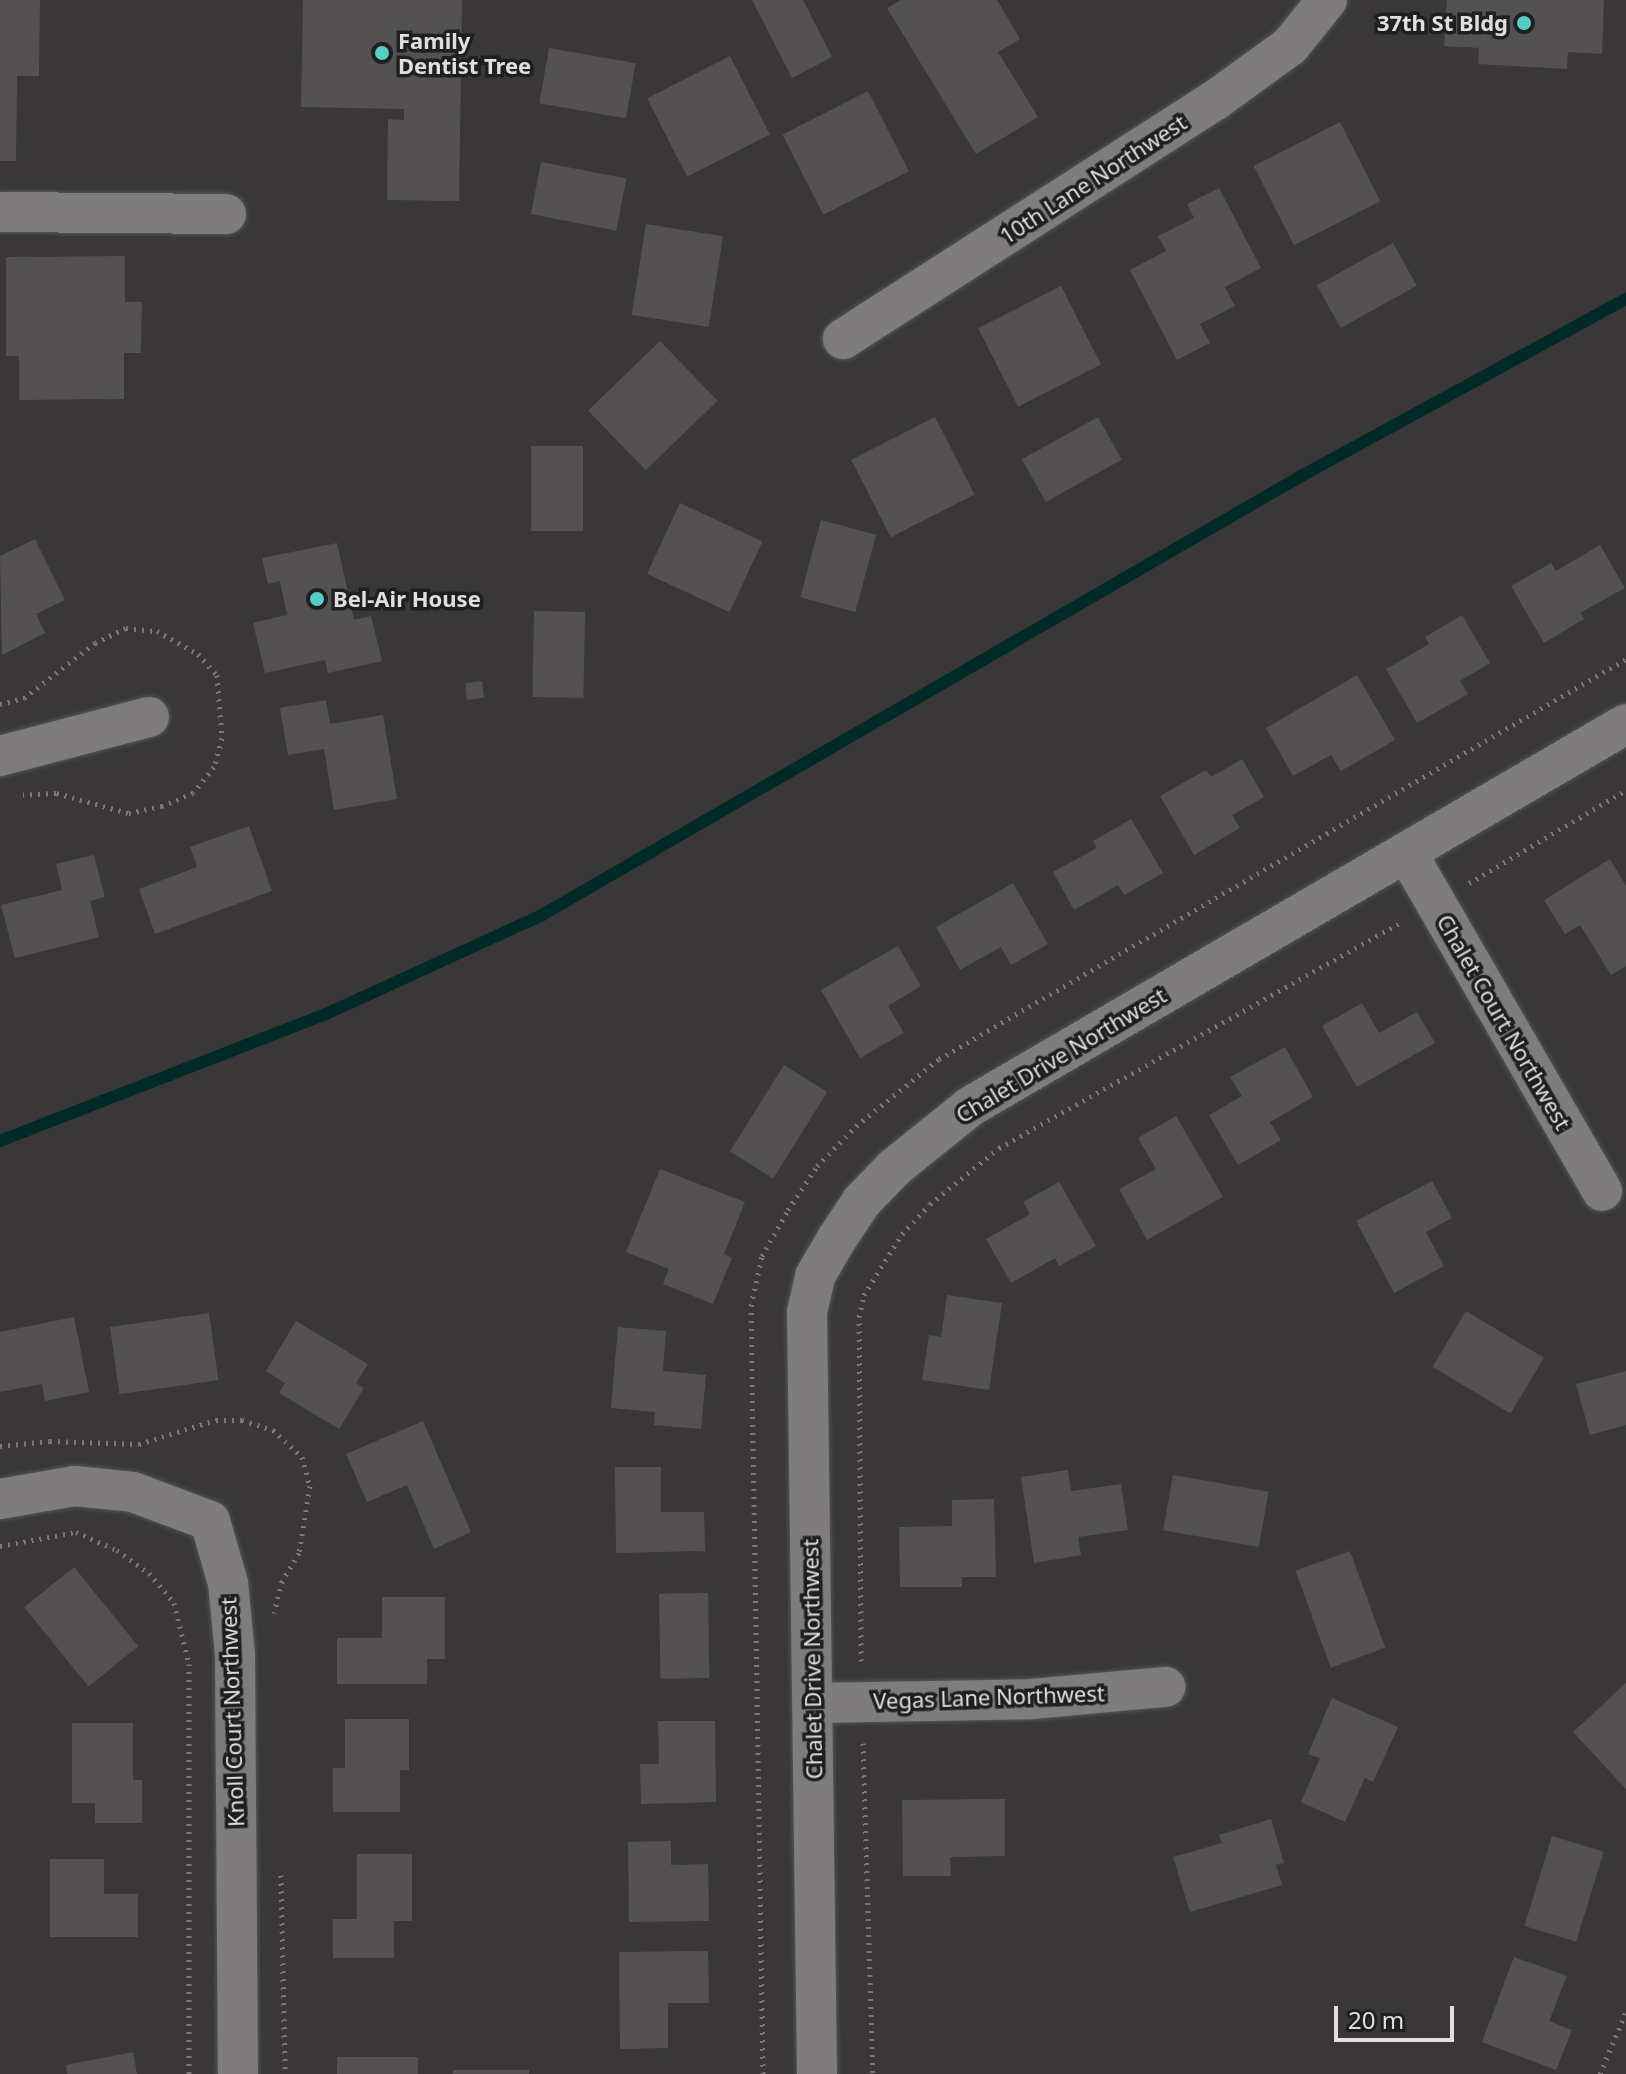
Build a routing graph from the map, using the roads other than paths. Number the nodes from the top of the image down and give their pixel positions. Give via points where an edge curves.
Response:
1 (1327, 0) edge
2 (0, 212) edge
3 (226, 214) dead end
4 (843, 339) dead end
5 (149, 717) dead end
6 (1626, 724) edge
7 (0, 756) edge
8 (1407, 853) junction
9 (1602, 1191) dead end
10 (0, 1499) edge
11 (1165, 1687) dead end
12 (813, 1703) junction
13 (238, 2074) edge
14 (817, 2074) edge

1 - 4 street, 10th Lane Northwest via 1290,46 1214,101
2 - 3 street
5 - 7 street
6 - 8 street, Chalet Drive Northwest
8 - 9 street, Chalet Court Northwest
8 - 12 street, Chalet Drive Northwest via 971,1106 862,1201 815,1276 807,1312
10 - 13 street, Knoll Court Northwest via 75,1486 133,1492 210,1521 228,1583 235,1654
11 - 12 street, Vegas Lane Northwest via 1032,1699
12 - 14 street, Chalet Drive Northwest

